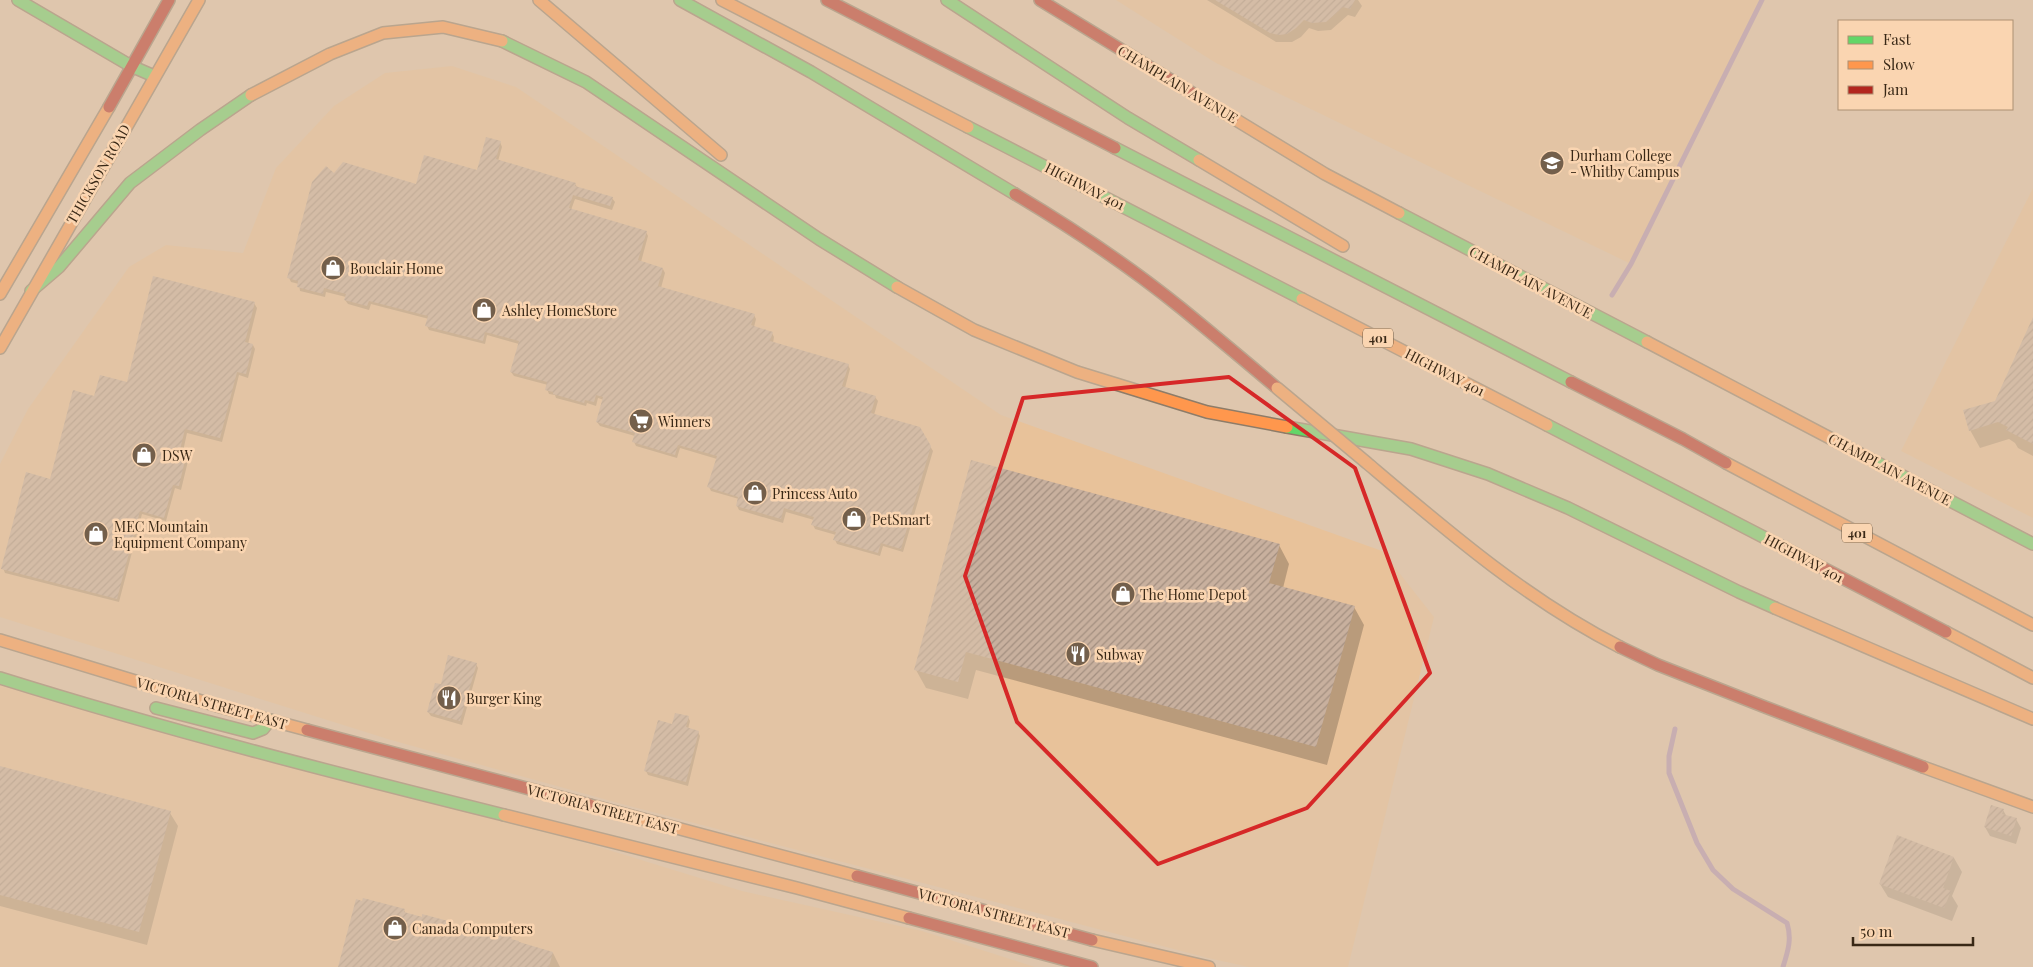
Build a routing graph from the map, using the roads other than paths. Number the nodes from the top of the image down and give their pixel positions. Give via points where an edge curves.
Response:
1 (18, 0) edge
2 (169, 0) edge
3 (199, 0) edge
4 (539, 0) edge
5 (680, 0) edge
6 (722, 0) edge
7 (828, 0) edge
8 (947, 0) edge
9 (1040, 0) edge
10 (131, 66) junction
11 (154, 76) junction
12 (731, 163) dead end
13 (746, 176) dead end
14 (819, 239) junction
15 (1356, 254) dead end
16 (31, 291) junction
17 (0, 294) edge
18 (1451, 308) dead end
19 (0, 348) edge
20 (1683, 439) junction
21 (2033, 544) edge
22 (2033, 625) edge
23 (0, 640) edge
24 (0, 678) edge
25 (2033, 678) edge
26 (138, 719) junction
27 (2033, 719) edge
28 (270, 720) junction
29 (2033, 807) edge
30 (1092, 967) edge
31 (1209, 967) edge

1 - 10 main road
2 - 10 main road, THICKSON ROAD
3 - 11 main road, THICKSON ROAD
4 - 12 main road
5 - 29 main road, bridge via 811,72 1045,212 1135,273 1418,507 1502,572 1592,632 1633,654 1786,716
6 - 25 main road, HIGHWAY 401 / 401
7 - 20 main road, 401
8 - 15 main road via 1128,118
9 - 21 main road, CHAMPLAIN AVENUE via 1325,174
10 - 11 main road
10 - 17 main road, THICKSON ROAD
11 - 16 main road, THICKSON ROAD
13 - 14 main road
14 - 16 main road via 586,82 504,42 443,27 383,33 330,54 248,97 130,183 58,267
14 - 27 main road via 974,330 1077,372 1207,412 1411,449 1488,474 1568,508 1739,592
16 - 19 main road, THICKSON ROAD
18 - 20 main road
20 - 22 main road, 401
23 - 28 main road, VICTORIA STREET EAST
24 - 26 main road, VICTORIA STREET EAST
26 - 28 main road via 157,707 253,733 263,729
26 - 30 main road, VICTORIA STREET EAST via 370,782 787,886
28 - 31 main road, VICTORIA STREET EAST via 1092,940

